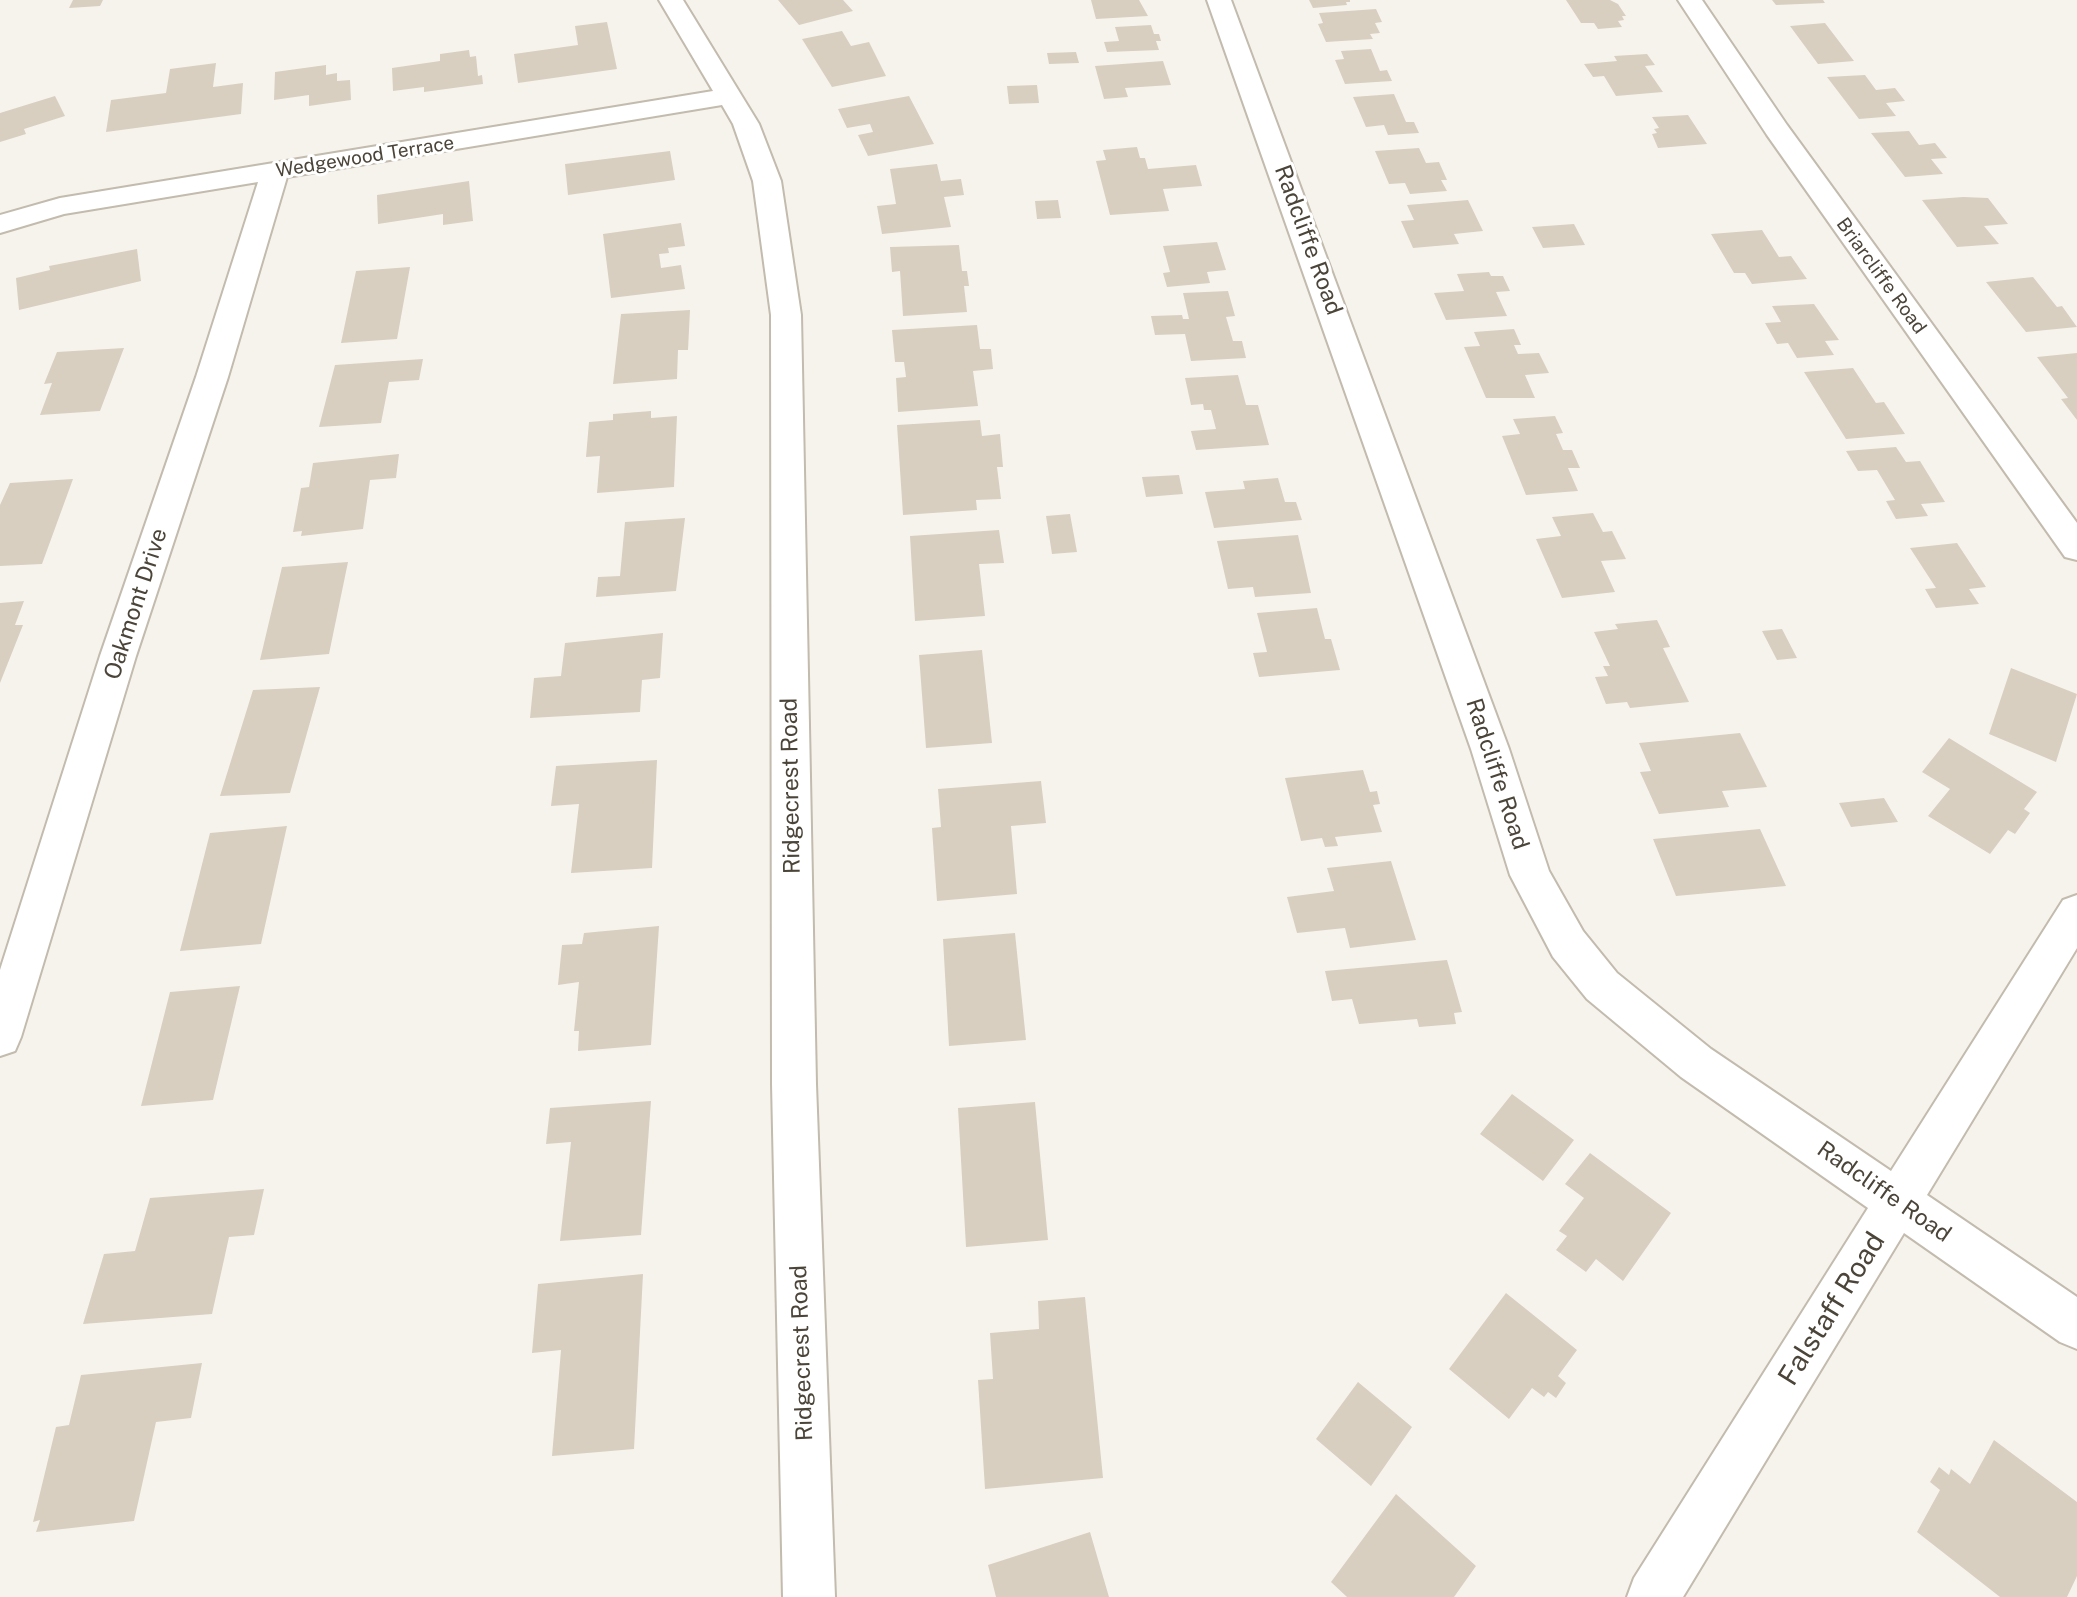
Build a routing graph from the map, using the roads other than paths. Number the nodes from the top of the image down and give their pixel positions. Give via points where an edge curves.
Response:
1 (671, 0) edge
2 (1219, 0) edge
3 (1690, 0) edge
4 (731, 96) junction
5 (275, 171) junction
6 (0, 224) edge
7 (2077, 548) edge
8 (2077, 912) edge
9 (0, 1037) edge
10 (1899, 1203) junction
11 (2077, 1325) edge
12 (809, 1597) edge
13 (1653, 1597) edge

1 - 4 street, Ridgecrest Road
2 - 10 street, Radcliffe Road via 1490,749 1530,875 1568,944 1602,986 1696,1063
3 - 7 street, Briarcliffe Road via 1776,129
4 - 5 street, Wedgewood Terrace
4 - 12 street, Ridgecrest Road via 747,124 767,181 786,315 794,1084
5 - 6 street, Wedgewood Terrace via 60,206
5 - 9 street, Oakmont Drive
8 - 10 street, Falstaff Road
10 - 11 street, Radcliffe Road
10 - 13 street, Falstaff Road

